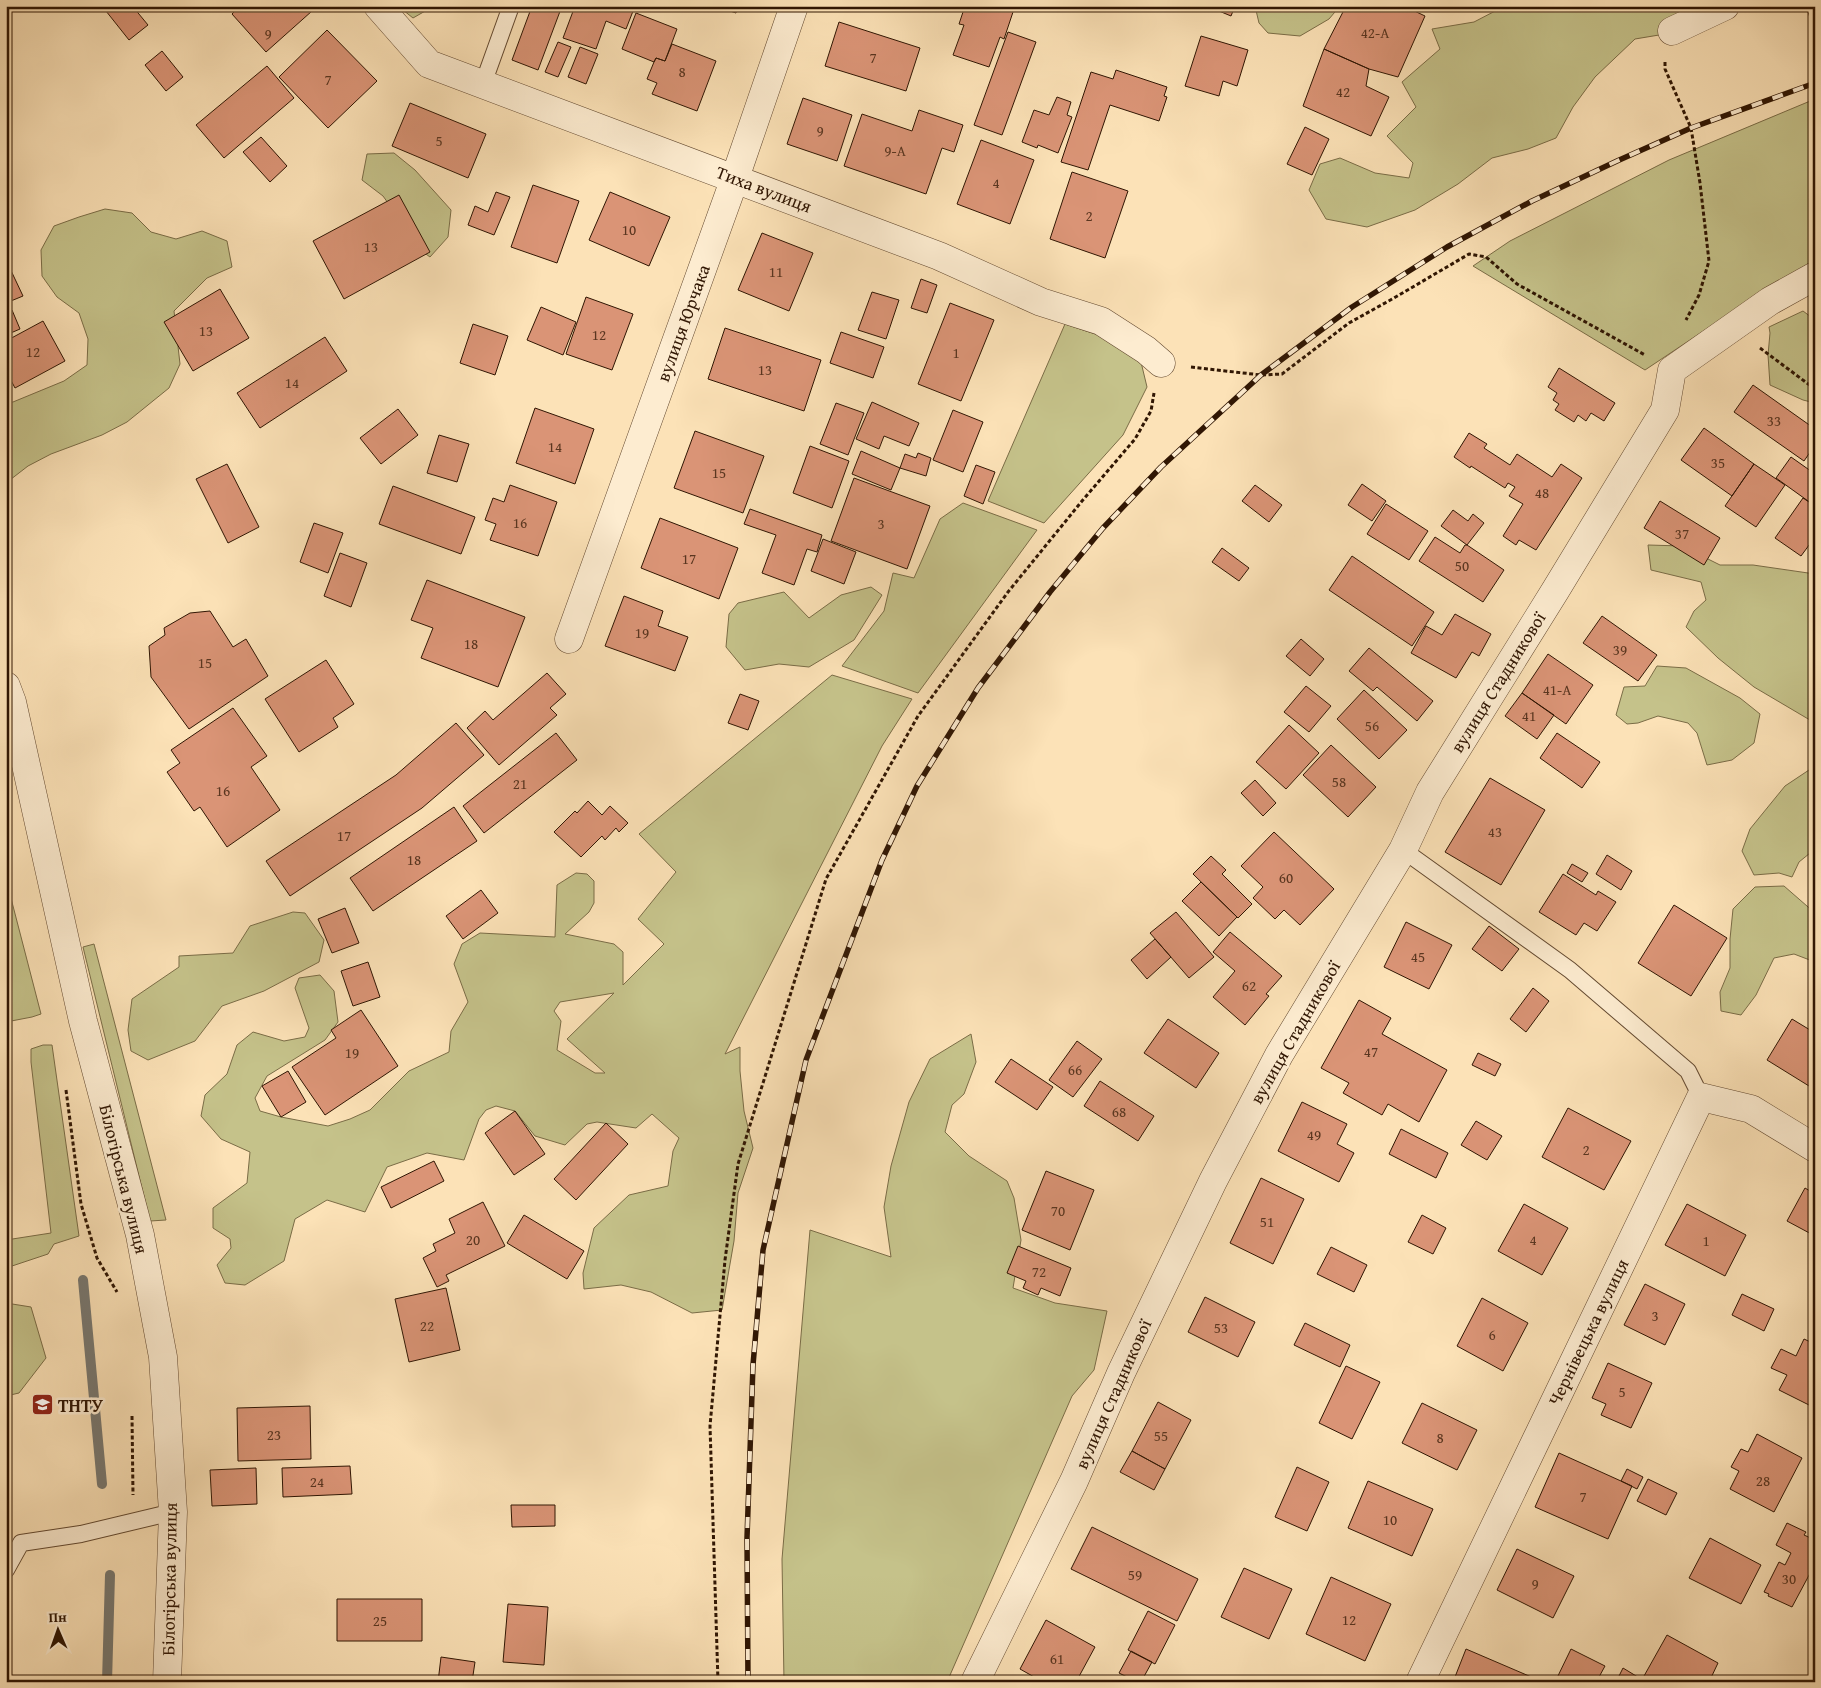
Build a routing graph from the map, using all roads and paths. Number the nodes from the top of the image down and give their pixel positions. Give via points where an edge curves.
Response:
1 (378, 6) edge
2 (512, 6) edge
3 (794, 6) edge
4 (1725, 6) edge
5 (1672, 31) joint
6 (483, 84) junction
7 (735, 178) junction
8 (1815, 276) edge
9 (1734, 328) junction
10 (1161, 363) junction
11 (1672, 370) junction
12 (1815, 389) edge
13 (569, 639) dead end
14 (6, 686) edge
15 (1403, 850) junction
16 (65, 1086) dead end
17 (1701, 1096) junction
18 (1815, 1148) edge
19 (117, 1292) dead end
20 (132, 1411) dead end
21 (172, 1512) junction
22 (133, 1521) junction
23 (14, 1543) edge
24 (6, 1570) edge
25 (167, 1682) edge
26 (718, 1682) edge
27 (975, 1682) edge
28 (1420, 1682) edge

1 - 6 street, Тиха вулиця via 429,64
2 - 6 lane
3 - 7 street, вулиця Юрчака
4 - 5 street
5 - 11 path via 1664,44 1665,69 1691,128 1709,261 1699,295 1676,341
6 - 7 street, Тиха вулиця
7 - 10 street, Тиха вулиця via 939,256 1042,302 1101,321
7 - 13 street, вулиця Юрчака
8 - 9 street
9 - 11 street
9 - 12 path
10 - 11 path via 1261,375 1282,374 1349,323 1468,254 1486,257 1516,284
10 - 26 path via 1151,411 1135,440 1008,592 918,716 826,879 738,1164 725,1260 710,1426
11 - 15 street, вулиця Стадникової via 1665,410 1430,792
14 - 21 street, Білогірська вулиця via 83,1021 140,1235 163,1357
15 - 17 lane via 1570,970 1688,1071
15 - 27 street, вулиця Стадникової via 1279,1055 1213,1180 1120,1373 1074,1481
16 - 19 path via 81,1204 97,1258
17 - 18 street via 1751,1109
17 - 28 street, Чернівецька вулиця
20 - 22 path
21 - 22 lane
21 - 25 street, Білогірська вулиця
22 - 23 lane via 81,1534
23 - 24 lane

